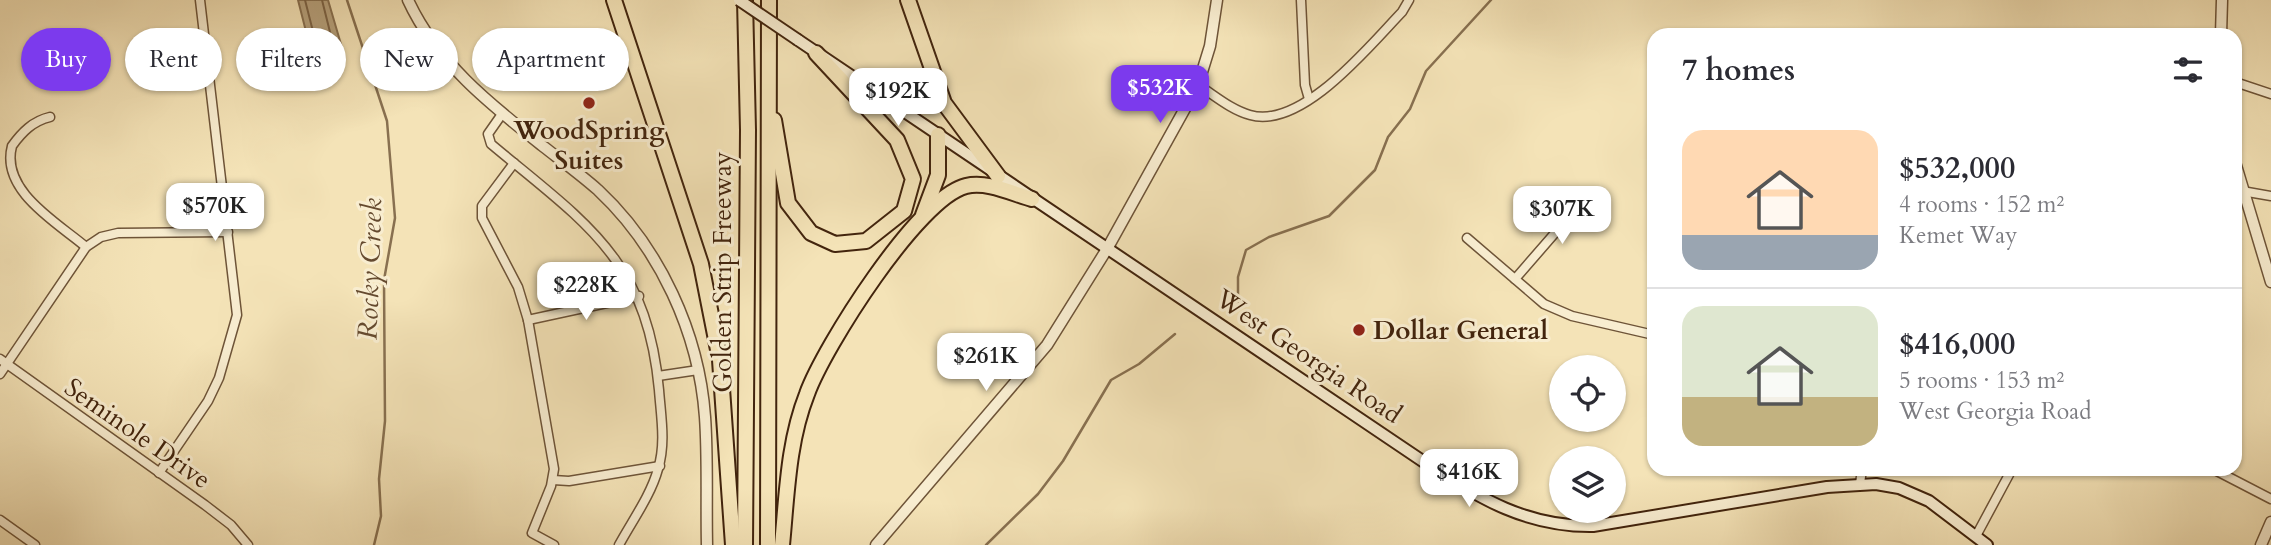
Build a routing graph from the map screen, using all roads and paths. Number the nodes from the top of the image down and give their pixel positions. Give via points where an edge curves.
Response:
1 (200, 0) edge
2 (408, 0) edge
3 (614, 0) edge
4 (742, 0) edge
5 (769, 0) edge
6 (908, 0) edge
7 (1217, 0) edge
8 (1301, 0) edge
9 (1409, 0) edge
10 (2222, 0) edge
11 (2221, 28) edge
12 (816, 53) junction
13 (768, 78) junction
14 (2242, 84) edge
15 (1198, 85) junction
16 (2271, 94) edge
17 (1309, 99) junction
18 (502, 114) junction
19 (50, 117) dead end
20 (938, 135) junction
21 (514, 163) junction
22 (998, 177) junction
23 (2242, 191) joint
24 (1588, 195) dead end
25 (2271, 196) edge
26 (1032, 199) junction
27 (921, 219) junction
28 (228, 232) junction
29 (1467, 238) dead end
30 (86, 247) junction
31 (1107, 249) junction
32 (1515, 279) junction
33 (2271, 282) edge
34 (639, 296) junction
35 (528, 320) junction
36 (1647, 333) edge
37 (3, 362) edge
38 (698, 370) junction
39 (0, 374) edge
40 (658, 376) junction
41 (660, 466) junction
42 (159, 473) junction
43 (1861, 476) edge
44 (2008, 476) edge
45 (2227, 476) edge
46 (553, 480) junction
47 (1860, 484) junction
48 (2271, 499) edge
49 (0, 520) edge
50 (2271, 522) edge
51 (1976, 536) junction
52 (35, 545) edge
53 (248, 545) edge
54 (554, 545) edge
55 (619, 545) edge
56 (707, 545) edge
57 (733, 545) edge
58 (745, 545) edge
59 (768, 545) edge
60 (782, 545) edge
61 (876, 545) edge
62 (1987, 545) edge
63 (2261, 545) edge

1 - 28 street
2 - 18 street via 445,61
3 - 57 highway via 701,264 720,360
4 - 12 main road, West Georgia Road, bridge
4 - 58 highway, Golden Strip Freeway via 748,130
5 - 13 highway, Golden Strip Freeway
6 - 22 highway via 944,103
7 - 15 street
8 - 17 street
9 - 17 street via 1333,82
10 - 11 street
12 - 13 highway via 897,139 913,179 904,211 866,241 835,244 811,233 788,203
12 - 20 main road, West Georgia Road
13 - 59 highway, Golden Strip Freeway
14 - 16 street
15 - 17 street via 1251,115 1272,115
15 - 31 street
18 - 21 street via 488,134 491,144
18 - 38 street via 598,191 633,230 681,312
19 - 30 street via 32,125 5,156 3,173 8,188
20 - 22 main road, West Georgia Road
20 - 27 highway via 938,175
21 - 34 street via 580,218
21 - 35 street via 482,206 482,218 519,287
22 - 26 main road, West Georgia Road
23 - 25 street
23 - 33 street
24 - 32 street
26 - 27 highway via 980,184 963,187
26 - 31 main road, West Georgia Road
27 - 60 highway via 859,299 807,393 790,459
28 - 30 street via 118,233
28 - 42 street via 237,299 234,331 208,401
29 - 32 street
30 - 37 street
31 - 47 main road, West Georgia Road via 1445,476 1521,516 1593,526
31 - 61 street via 1047,345
32 - 36 street via 1558,311
34 - 35 street
34 - 40 street
35 - 46 street
37 - 39 street
37 - 42 street, Seminole Drive
38 - 40 street
38 - 56 street via 705,417
40 - 41 street via 664,446
41 - 46 street
41 - 55 street
42 - 53 street, Seminole Drive via 231,525
43 - 47 street
44 - 51 street
45 - 48 street
46 - 54 street via 532,533
47 - 51 main road, West Georgia Road via 1917,495
49 - 52 street
50 - 63 street
51 - 62 main road, West Georgia Road

